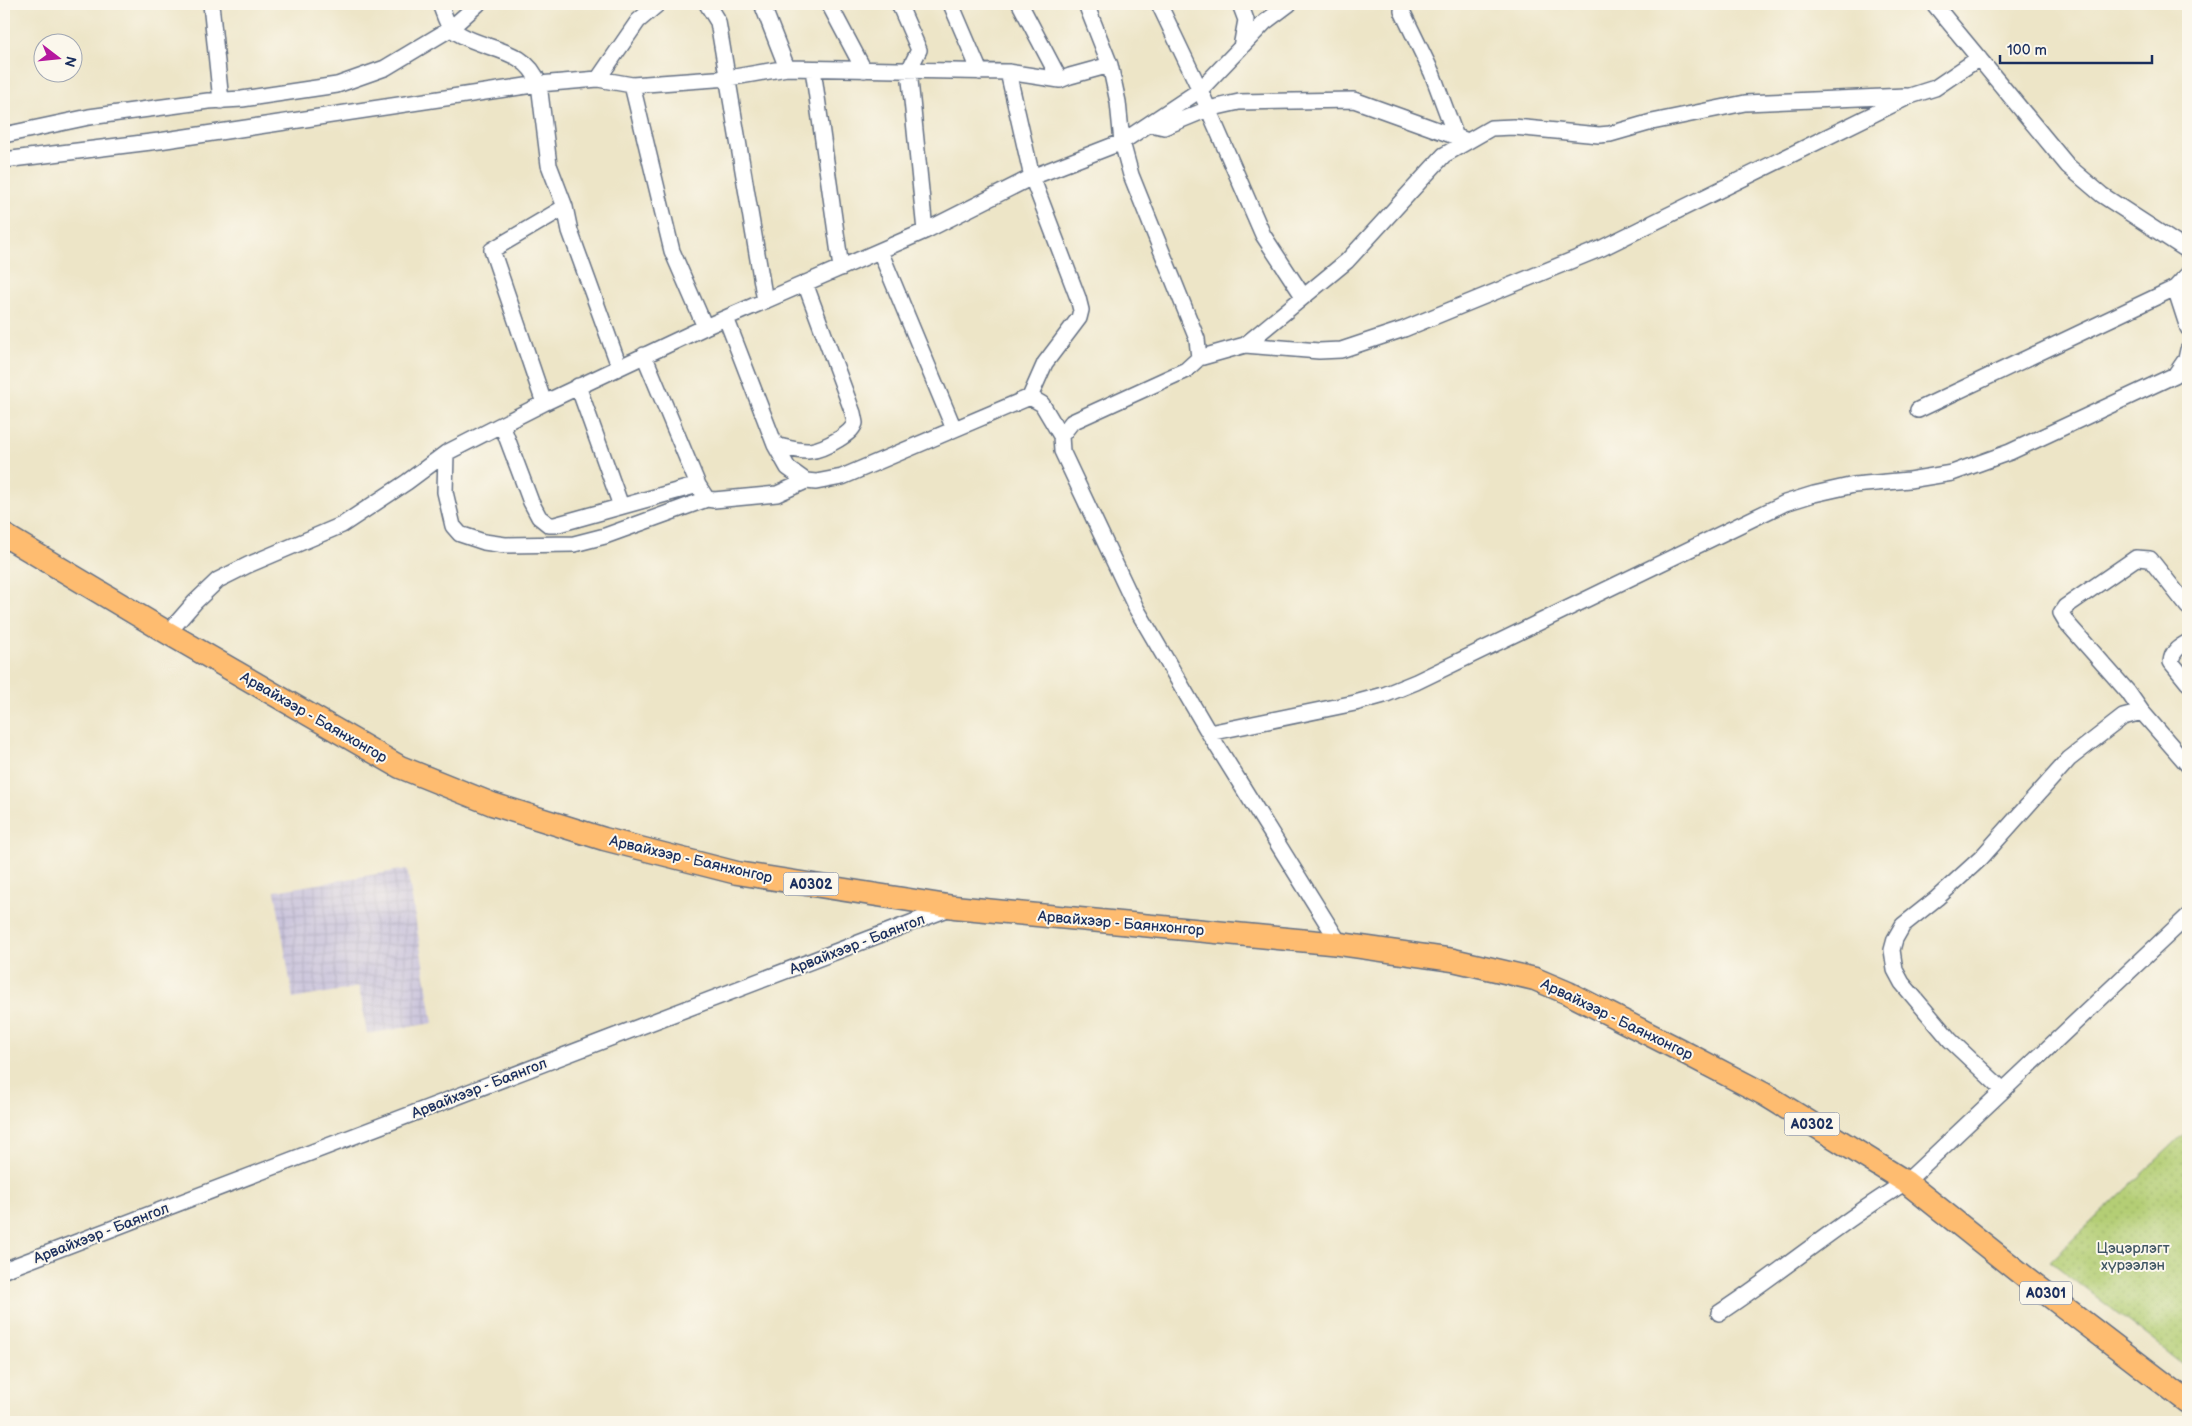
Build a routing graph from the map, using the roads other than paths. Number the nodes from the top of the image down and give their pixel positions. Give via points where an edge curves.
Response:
1 (211, 4) edge
2 (440, 4) edge
3 (478, 4) edge
4 (658, 4) edge
5 (707, 4) edge
6 (762, 4) edge
7 (829, 4) edge
8 (898, 4) edge
9 (951, 4) edge
10 (1020, 4) edge
11 (1086, 4) edge
12 (1159, 4) edge
13 (1240, 4) edge
14 (1289, 4) edge
15 (1403, 4) edge
16 (1934, 4) edge
17 (450, 29) junction
18 (1241, 47) junction
19 (1978, 58) junction
20 (1110, 65) junction
21 (787, 68) junction
22 (813, 69) junction
23 (864, 70) junction
24 (908, 70) junction
25 (980, 72) junction
26 (1008, 72) junction
27 (598, 78) junction
28 (729, 78) junction
29 (1060, 80) junction
30 (539, 84) junction
31 (632, 84) junction
32 (1200, 90) junction
33 (1910, 96) junction
34 (221, 100) junction
35 (1208, 109) junction
36 (1150, 124) junction
37 (4, 135) edge
38 (1462, 139) junction
39 (1122, 142) junction
40 (4, 160) edge
41 (1032, 177) junction
42 (565, 207) junction
43 (925, 231) junction
44 (880, 251) junction
45 (2188, 251) edge
46 (841, 268) junction
47 (2188, 274) edge
48 (805, 284) junction
49 (2175, 288) junction
50 (1303, 296) junction
51 (765, 301) junction
52 (726, 318) junction
53 (705, 327) junction
54 (2188, 328) edge
55 (1246, 345) junction
56 (2188, 350) edge
57 (644, 354) junction
58 (1199, 358) junction
59 (619, 366) junction
60 (578, 386) junction
61 (1030, 397) junction
62 (544, 403) junction
63 (1918, 410) dead end
64 (502, 425) junction
65 (954, 429) junction
66 (1061, 436) junction
67 (774, 445) junction
68 (446, 453) junction
69 (806, 481) junction
70 (698, 485) junction
71 (707, 499) junction
72 (621, 506) junction
73 (4, 535) edge
74 (2188, 607) edge
75 (168, 633) junction
76 (2188, 642) edge
77 (2188, 683) edge
78 (2142, 712) junction
79 (1209, 733) junction
80 (2188, 765) edge
81 (954, 907) junction
82 (2188, 916) edge
83 (1340, 944) junction
84 (2003, 1090) junction
85 (1906, 1182) junction
86 (4, 1270) edge
87 (1719, 1313) dead end
88 (2188, 1402) edge

1 - 34 street
2 - 17 street
3 - 17 street
4 - 27 street via 638,21
5 - 28 street via 718,22
6 - 21 street
7 - 23 street
8 - 24 street via 919,50
9 - 25 street
10 - 29 street
11 - 20 street
12 - 32 street
13 - 18 street via 1246,20
14 - 18 street via 1265,22
15 - 38 street via 1402,10
16 - 19 street
17 - 30 street via 525,62
17 - 34 street via 386,68 337,85
18 - 32 street
19 - 33 street via 1935,88
19 - 45 street via 2068,166 2102,195
20 - 29 street
20 - 39 street
21 - 22 street
21 - 28 street
22 - 23 street
22 - 46 street
23 - 24 street
24 - 25 street
24 - 43 street
25 - 26 street
26 - 29 street
26 - 41 street
27 - 30 street
27 - 31 street
28 - 31 street
28 - 51 street
30 - 40 street via 159,141
30 - 42 street via 549,165
31 - 53 street via 672,251
32 - 35 street
32 - 36 street
33 - 38 street via 1744,103 1610,134 1514,127 1491,128
33 - 55 street via 1602,248 1404,329 1341,350 1319,352
34 - 37 street via 90,117
35 - 36 street via 1164,127
35 - 38 street via 1239,102 1354,100
35 - 50 street via 1262,235
36 - 39 street
38 - 50 street via 1347,261
39 - 41 street
39 - 58 street via 1131,175 1197,339
41 - 43 street
41 - 61 street via 1081,310 1080,318 1045,363
42 - 59 street via 570,232
42 - 62 street via 492,250
43 - 44 street
44 - 46 street
44 - 65 street
46 - 48 street
47 - 49 street
48 - 51 street
48 - 67 street via 854,423 846,435 822,450 801,451
49 - 54 street
49 - 63 street
50 - 55 street
51 - 52 street
52 - 53 street
52 - 67 street
53 - 57 street
55 - 58 street
56 - 79 street via 2175,375 2010,452 1952,473 1854,485 1786,503 1384,695
57 - 59 street
57 - 70 street
58 - 66 street via 1186,370 1072,422
59 - 60 street
60 - 62 street
60 - 72 street
61 - 65 street
61 - 66 street via 1042,404
62 - 64 street
64 - 68 street
64 - 72 street via 532,502 549,525
65 - 69 street via 842,477
66 - 79 street via 1062,451 1136,608
67 - 69 street via 788,468
68 - 71 street via 445,492 453,526 460,534 484,542 505,545 574,544
68 - 75 street via 342,525 218,580
69 - 71 street via 777,494
70 - 71 street
70 - 72 street
73 - 75 highway, Арвайхээр - Баянхонгор / A0302
74 - 78 street via 2150,559 2143,557 2136,558 2061,613
75 - 81 highway, Арвайхээр - Баянхонгор / A0302 via 400,767 492,804 604,839 737,872
76 - 77 street via 2172,655 2171,662
78 - 80 street
78 - 84 street via 2122,717 2069,759 1981,858 1903,925 1894,938 1895,970 1902,983 1950,1040
79 - 83 street
81 - 83 highway, Арвайхээр - Баянхонгор / A0302
81 - 86 street, Арвайхээр - Баянгол
82 - 84 street
83 - 85 highway, Арвайхээр - Баянхонгор / A0302 via 1453,960 1535,979 1764,1094
84 - 85 street
85 - 87 street via 1870,1203 1757,1289
85 - 88 highway, Арвайхээр - Баянхонгор / A0301

